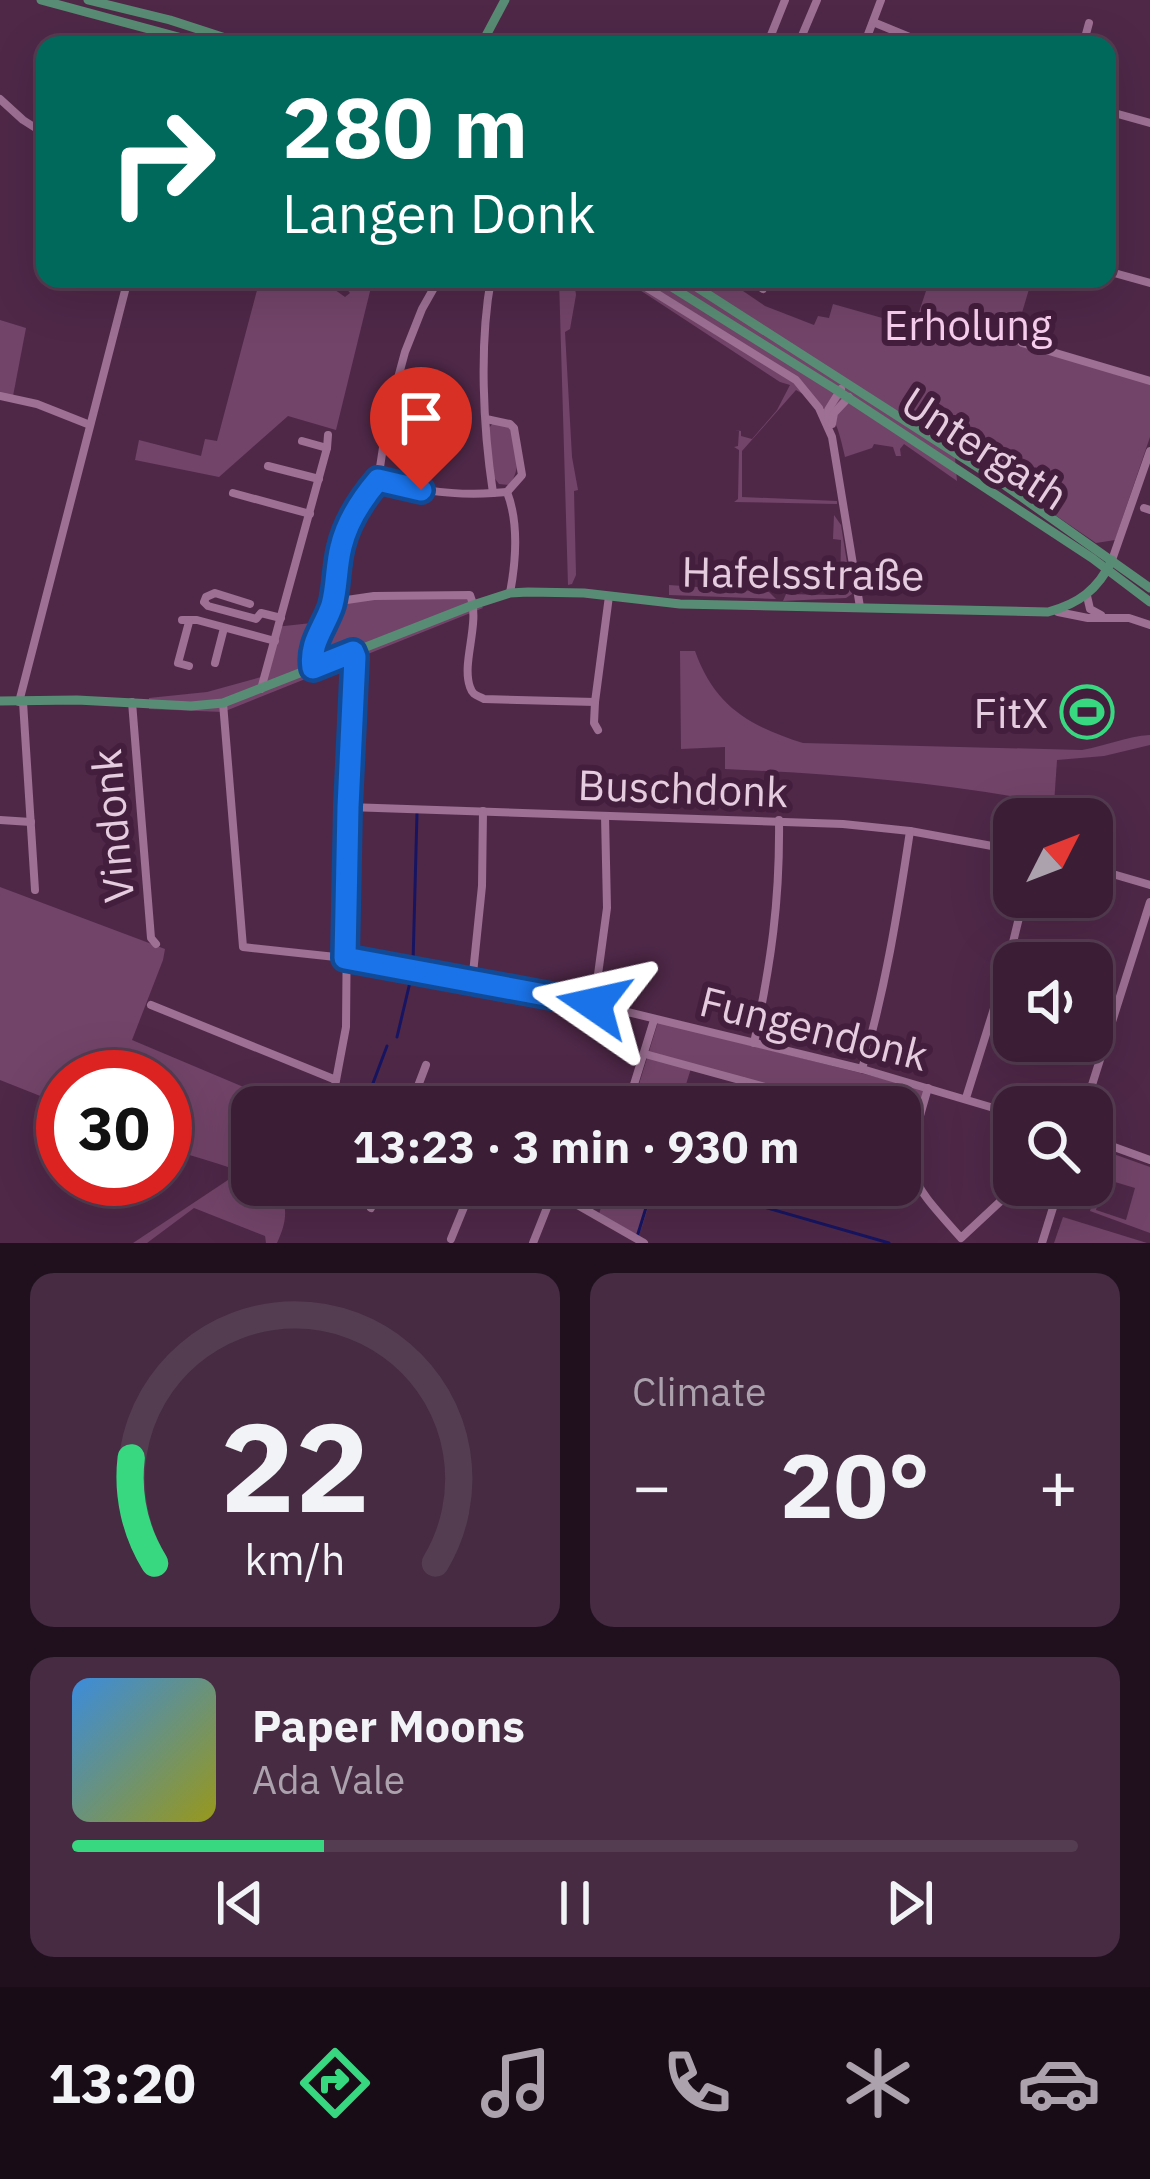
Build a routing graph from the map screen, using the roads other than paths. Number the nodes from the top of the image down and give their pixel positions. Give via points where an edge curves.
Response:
1 (41, 0) edge
2 (88, 0) edge
3 (101, 0) edge
4 (505, 0) edge
5 (785, 0) edge
6 (817, 0) edge
7 (881, 0) edge
8 (117, 8) junction
9 (873, 22) junction
10 (1089, 23) dead end
11 (175, 36) edge
12 (219, 36) edge
13 (488, 36) edge
14 (771, 36) edge
15 (802, 36) edge
16 (868, 36) edge
17 (907, 36) edge
18 (1085, 36) edge
19 (0, 99) edge
20 (1116, 114) edge
21 (1150, 123) edge
22 (36, 128) edge
23 (1116, 274) edge
24 (1150, 284) edge
25 (126, 288) edge
26 (434, 288) edge
27 (490, 288) edge
28 (648, 288) edge
29 (673, 288) edge
30 (697, 288) edge
31 (1017, 339) dead end
32 (1150, 381) edge
33 (846, 391) junction
34 (0, 396) edge
35 (486, 419) junction
36 (90, 424) junction
37 (328, 435) dead end
38 (832, 437) junction
39 (302, 441) dead end
40 (327, 448) junction
41 (1150, 452) edge
42 (268, 466) dead end
43 (319, 479) junction
44 (378, 480) junction
45 (507, 492) junction
46 (233, 493) dead end
47 (493, 493) junction
48 (310, 514) junction
49 (1110, 565) junction
50 (1150, 588) edge
51 (510, 593) junction
52 (609, 596) junction
53 (1087, 596) junction
54 (333, 602) junction
55 (1150, 602) edge
56 (250, 604) dead end
57 (473, 604) junction
58 (860, 607) junction
59 (1048, 612) junction
60 (1108, 617) junction
61 (281, 618) junction
62 (1150, 625) edge
63 (224, 628) junction
64 (275, 641) junction
65 (353, 652) junction
66 (215, 663) dead end
67 (189, 666) dead end
68 (313, 668) junction
69 (261, 688) junction
70 (0, 700) edge
71 (21, 702) junction
72 (132, 702) junction
73 (224, 703) junction
74 (595, 703) junction
75 (598, 730) dead end
76 (348, 807) junction
77 (483, 811) junction
78 (605, 816) junction
79 (0, 820) edge
80 (779, 820) junction
81 (31, 822) junction
82 (910, 831) junction
83 (993, 846) edge
84 (1113, 874) edge
85 (1150, 885) edge
86 (35, 890) dead end
87 (1150, 902) edge
88 (1019, 918) edge
89 (156, 944) dead end
90 (345, 958) junction
91 (472, 982) junction
92 (594, 1004) junction
93 (151, 1005) dead end
94 (654, 1020) junction
95 (754, 1042) junction
96 (645, 1054) junction
97 (426, 1065) dead end
98 (862, 1069) junction
99 (336, 1080) junction
100 (743, 1081) junction
101 (335, 1086) edge
102 (418, 1086) edge
103 (634, 1086) edge
104 (741, 1086) edge
105 (761, 1086) edge
106 (1092, 1086) edge
107 (928, 1088) junction
108 (966, 1098) junction
109 (993, 1107) edge
110 (921, 1112) edge
111 (1113, 1147) edge
112 (1150, 1160) edge
113 (921, 1190) edge
114 (465, 1206) edge
115 (547, 1206) edge
116 (579, 1206) edge
117 (995, 1206) edge
118 (1054, 1206) edge
119 (452, 1239) dead end
120 (532, 1243) edge
121 (644, 1243) edge
122 (1042, 1243) edge

1 - 11 main road
2 - 8 main road
3 - 8 street
4 - 13 main road
5 - 14 street
6 - 15 street
7 - 9 street
8 - 12 main road
9 - 16 street
9 - 17 street
10 - 18 street
19 - 22 street
20 - 21 street
23 - 24 street
25 - 36 street
26 - 44 street via 405,352
27 - 35 street
28 - 38 street via 796,380
29 - 33 main road, Untergath
30 - 33 main road, Untergath
31 - 32 street
33 - 38 street via 828,410
33 - 49 main road, Untergath
34 - 36 street
35 - 45 street via 514,428 522,476
35 - 47 street
36 - 71 street
37 - 40 street
38 - 58 street
39 - 40 street
40 - 43 street
41 - 49 street
42 - 43 street
43 - 48 street
44 - 47 street
44 - 54 street via 349,522
45 - 47 street
45 - 51 street via 514,520
46 - 48 street
48 - 61 street
49 - 50 main road, Untergath
49 - 53 main road
49 - 55 main road, Untergath
51 - 52 main road, Hafelsstraße
51 - 57 main road, Hafelsstraße
52 - 58 main road, Hafelsstraße
52 - 74 street
53 - 59 main road, Hafelsstraße
53 - 60 street via 1094,613
54 - 57 street, Hafelsstraße via 460,594
54 - 68 street
56 - 61 street via 214,593 204,602 256,619
57 - 65 main road, Hafelsstraße
57 - 74 street via 469,685 476,695
58 - 59 main road, Hafelsstraße
59 - 60 street
60 - 62 street
61 - 64 street
63 - 64 street
63 - 66 street
63 - 67 street via 186,621 178,663
64 - 69 street
65 - 68 main road, Hafelsstraße
65 - 76 street
68 - 69 main road, Hafelsstraße
69 - 73 main road, Hafelsstraße
70 - 71 main road, Hafelsstraße
71 - 72 main road, Hafelsstraße
71 - 81 street
72 - 73 main road, Hafelsstraße
72 - 89 street, Vindonk
73 - 90 street, Fungendonk via 243,946
74 - 75 street
76 - 77 street, Buschdonk
76 - 90 street
77 - 78 street, Buschdonk
77 - 91 street
78 - 80 street, Buschdonk
78 - 92 street via 607,908
79 - 81 street
80 - 82 street, Buschdonk
80 - 95 street via 776,929
81 - 86 street
82 - 83 street, Buschdonk
82 - 98 street
84 - 85 street
87 - 106 street
88 - 108 street
90 - 91 street, Fungendonk
90 - 99 street via 346,1027
91 - 92 street, Fungendonk
92 - 94 street, Fungendonk
93 - 99 street
94 - 95 street, Fungendonk
94 - 96 street
95 - 98 street, Fungendonk
96 - 100 street
96 - 103 street
97 - 102 street
98 - 107 street, Fungendonk
99 - 101 street
100 - 104 street
100 - 105 street
107 - 108 street, Fungendonk
107 - 110 street
108 - 109 street, Fungendonk
111 - 112 street
113 - 117 street via 961,1238
114 - 119 street
115 - 120 street
116 - 121 street
118 - 122 street

